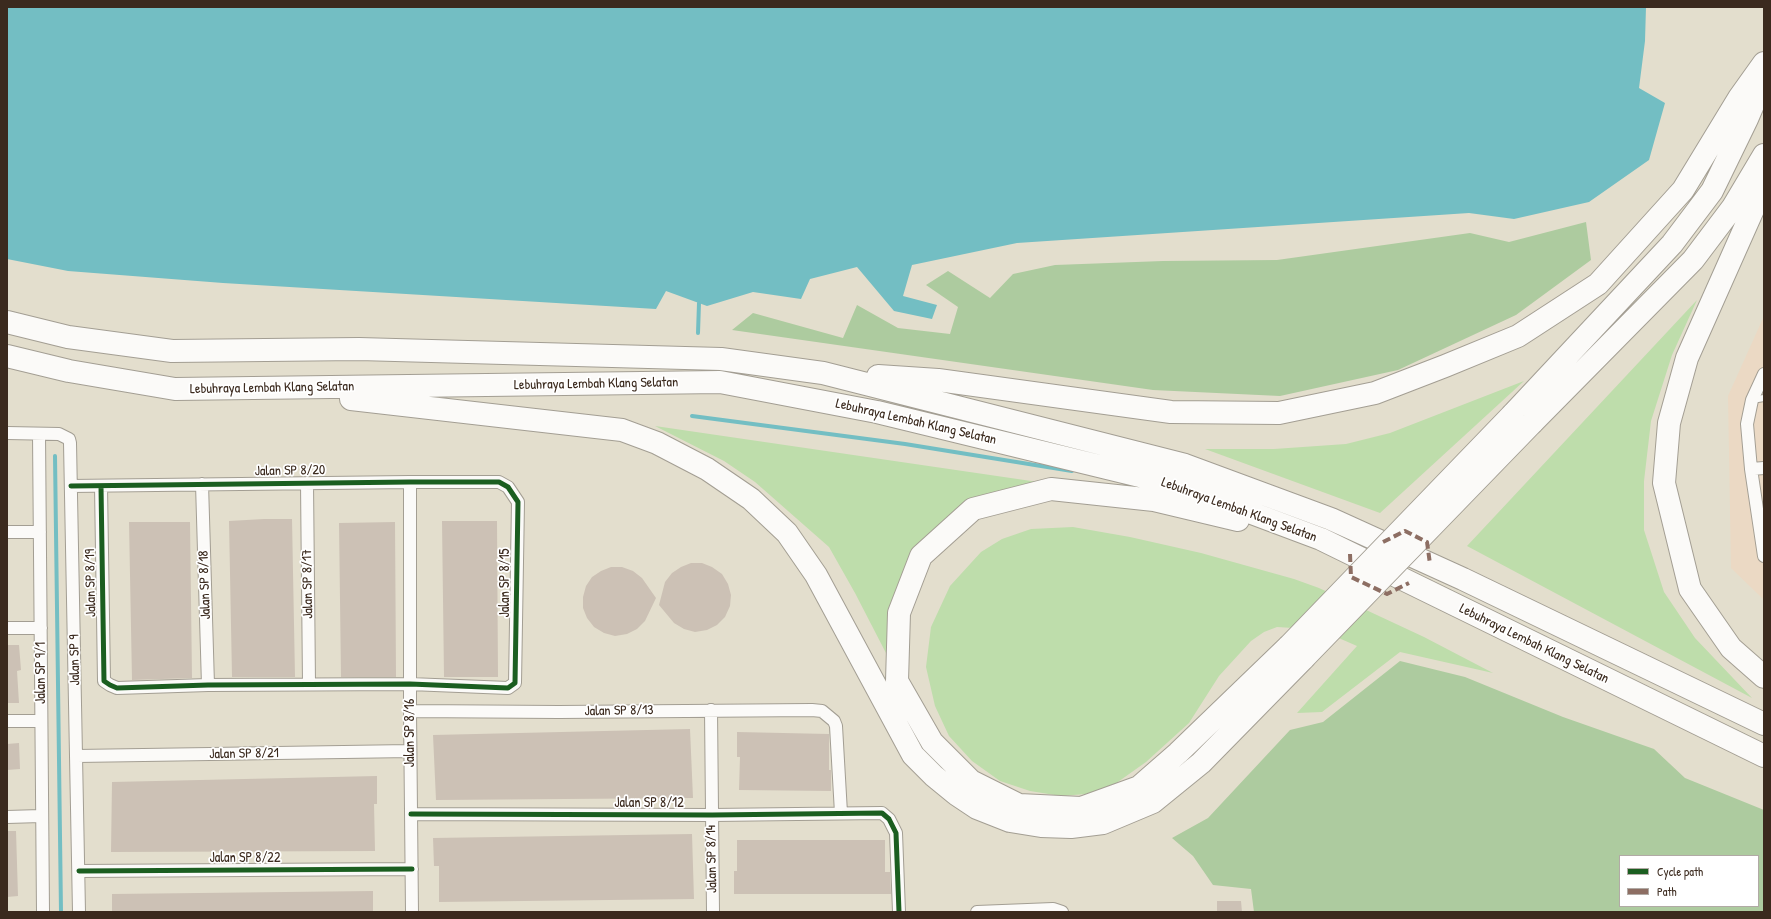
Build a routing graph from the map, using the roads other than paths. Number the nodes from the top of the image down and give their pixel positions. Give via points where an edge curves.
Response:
1 (1764, 63) edge
2 (1764, 79) edge
3 (1764, 155) edge
4 (1764, 185) edge
5 (7, 322) edge
6 (7, 356) edge
7 (823, 372) junction
8 (1764, 374) edge
9 (261, 389) junction
10 (1764, 398) edge
11 (1752, 400) junction
12 (1523, 419) junction
13 (7, 434) edge
14 (39, 434) junction
15 (1764, 468) edge
16 (1751, 470) junction
17 (410, 482) junction
18 (307, 483) junction
19 (202, 484) junction
20 (71, 486) junction
21 (101, 486) junction
22 (508, 487) joint
23 (7, 532) edge
24 (40, 532) junction
25 (1321, 539) junction
26 (1764, 556) edge
27 (7, 628) edge
28 (41, 628) junction
29 (1296, 652) junction
30 (1764, 677) edge
31 (309, 684) junction
32 (410, 684) junction
33 (208, 685) junction
34 (711, 710) junction
35 (410, 711) junction
36 (7, 721) edge
37 (41, 721) junction
38 (1764, 724) edge
39 (410, 751) junction
40 (77, 756) junction
41 (1764, 756) edge
42 (841, 813) junction
43 (411, 814) junction
44 (712, 815) junction
45 (41, 816) junction
46 (7, 817) edge
47 (412, 869) junction
48 (79, 871) junction
49 (43, 912) edge
50 (80, 912) edge
51 (412, 912) edge
52 (713, 912) edge
53 (899, 912) edge
54 (976, 912) edge
55 (1062, 912) edge

1 - 7 highway via 1739,98 1684,190 1598,284 1518,336 1375,393 1279,413 1171,412 938,380
2 - 12 highway via 1712,191 1672,244
3 - 12 highway via 1732,207 1693,260
4 - 30 highway via 1687,358 1669,423 1664,483 1690,589 1731,648
5 - 7 highway, Lebuhraya Lembah Klang Selatan via 68,337 172,352 359,349 721,359
6 - 9 highway, Lebuhraya Lembah Klang Selatan via 69,372 174,389
7 - 38 highway, Lebuhraya Lembah Klang Selatan via 1185,465 1323,517 1464,579
8 - 11 street
9 - 25 highway, Lebuhraya Lembah Klang Selatan via 720,382 877,412 1178,485
9 - 29 highway via 622,430 657,443 706,469 751,499 787,533 816,575 912,754 956,794 977,808 1010,821 1071,827 1103,823 1153,802 1200,763
10 - 11 lane
11 - 16 street via 1748,424
12 - 29 highway, bridge
13 - 14 street
14 - 20 street, Jalan SP 9 via 59,434 69,439
14 - 24 street, Jalan SP 9/1
15 - 16 street
16 - 26 street
17 - 18 street, Jalan SP 8/20
17 - 22 street, Jalan SP 8/20 via 498,482
17 - 32 street, Jalan SP 8/16
18 - 19 street, Jalan SP 8/20
18 - 31 street, Jalan SP 8/17
19 - 21 street, Jalan SP 8/20
19 - 33 street, Jalan SP 8/18
20 - 21 street, Jalan SP 8/20
20 - 40 street, Jalan SP 9
21 - 33 street, Jalan SP 8/19 via 104,681 118,688
22 - 32 street, Jalan SP 8/15 via 518,502 515,683 508,688
23 - 24 street
24 - 28 street, Jalan SP 9/1
25 - 29 highway via 1154,500 1051,489 974,509 920,556 899,613 897,681 932,742 971,781 1020,805 1081,808 1139,787
25 - 41 highway, Lebuhraya Lembah Klang Selatan
27 - 28 street
28 - 37 street, Jalan SP 9/1
31 - 32 street
31 - 33 street
32 - 35 street, Jalan SP 8/16
34 - 35 street, Jalan SP 8/13
34 - 42 street, Jalan SP 8/13 via 812,710 827,714 836,726
34 - 44 street, Jalan SP 8/14
35 - 39 street, Jalan SP 8/16
36 - 37 street
37 - 45 street, Jalan SP 9/1
39 - 40 street, Jalan SP 8/21
39 - 43 street, Jalan SP 8/16
40 - 48 street, Jalan SP 9
42 - 44 street, Jalan SP 8/12
42 - 53 street, Jalan SP 8/12 via 875,812 887,815 896,833
43 - 44 street, Jalan SP 8/12
43 - 47 street, Jalan SP 8/16
44 - 52 street, Jalan SP 8/14
45 - 46 street
45 - 49 street, Jalan SP 9/1
47 - 48 street, Jalan SP 8/22
47 - 51 street, Jalan SP 8/16
48 - 50 street, Jalan SP 9
54 - 55 street via 1053,909

